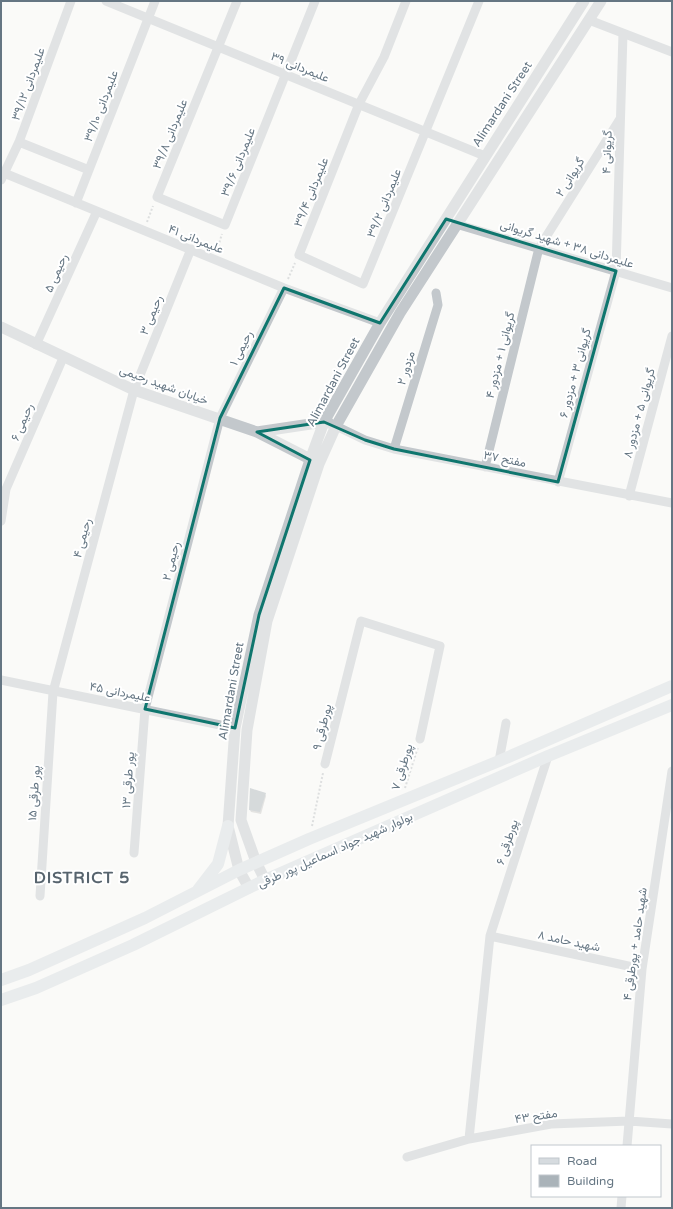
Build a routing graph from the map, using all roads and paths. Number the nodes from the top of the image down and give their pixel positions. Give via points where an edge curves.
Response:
1 (71, 1) edge
2 (106, 1) edge
3 (155, 1) edge
4 (237, 1) edge
5 (315, 1) edge
6 (406, 1) edge
7 (479, 1) edge
8 (584, 1) edge
9 (601, 1) edge
10 (577, 13) junction
11 (149, 18) junction
12 (589, 20) junction
13 (623, 33) junction
14 (218, 46) junction
15 (672, 52) edge
16 (287, 74) junction
17 (359, 104) junction
18 (620, 118) junction
19 (426, 132) junction
20 (19, 142) junction
21 (485, 156) junction
22 (495, 163) junction
23 (89, 170) junction
24 (2, 176) edge
25 (157, 197) junction
26 (76, 203) junction
27 (96, 211) junction
28 (451, 221) junction
29 (225, 225) junction
30 (143, 230) junction
31 (539, 248) junction
32 (190, 249) junction
33 (299, 255) junction
34 (214, 259) junction
35 (616, 271) junction
36 (284, 288) junction
37 (672, 288) edge
38 (436, 293) dead end
39 (380, 323) junction
40 (1, 327) edge
41 (390, 330) junction
42 (672, 336) edge
43 (36, 345) junction
44 (63, 358) junction
45 (134, 390) junction
46 (220, 418) junction
47 (324, 422) junction
48 (336, 426) junction
49 (257, 432) junction
50 (394, 449) junction
51 (315, 462) junction
52 (485, 467) junction
53 (558, 482) junction
54 (4, 488) edge
55 (629, 496) junction
56 (672, 503) edge
57 (1, 520) edge
58 (1, 680) edge
59 (672, 686) edge
60 (53, 692) junction
61 (672, 705) edge
62 (145, 709) junction
63 (506, 723) dead end
64 (235, 728) junction
65 (247, 730) junction
66 (420, 739) joint
67 (548, 756) junction
68 (499, 761) junction
69 (325, 764) joint
70 (672, 771) edge
71 (401, 801) junction
72 (669, 821) edge
73 (228, 826) junction
74 (309, 839) junction
75 (134, 853) dead end
76 (256, 862) junction
77 (239, 870) junction
78 (265, 880) junction
79 (249, 888) junction
80 (195, 893) junction
81 (40, 896) dead end
82 (490, 936) junction
83 (642, 968) junction
84 (1, 980) edge
85 (1, 1000) edge
86 (629, 1121) junction
87 (672, 1124) edge
88 (469, 1139) junction
89 (627, 1145) edge
90 (407, 1157) dead end
91 (622, 1197) edge
92 (621, 1208) edge

1 - 20 street, علیمردانی ۳۹/۱۲
2 - 11 street, علیمردانی ۳۹
3 - 11 street, علیمردانی ۳۹/۱۰
4 - 14 street, علیمردانی ۳۹/۸
5 - 16 street, علیمردانی ۳۹/۶
6 - 17 street, علیمردانی ۳۹/۴ via 384,57
7 - 19 street, علیمردانی ۳۹/۲
8 - 10 street, Alimardani Street
9 - 12 street, Alimardani Street
10 - 12 street
10 - 21 street, Alimardani Street
11 - 14 street, علیمردانی ۳۹
11 - 23 street, علیمردانی ۳۹/۱۰
12 - 13 street
12 - 22 street, Alimardani Street
13 - 15 street
13 - 18 street, گریوانی ۴
14 - 16 street, علیمردانی ۳۹
14 - 25 street, علیمردانی ۳۹/۸
16 - 17 street, علیمردانی ۳۹
16 - 29 street, علیمردانی ۳۹/۶
17 - 19 street, علیمردانی ۳۹
17 - 33 street, علیمردانی ۳۹/۴
18 - 31 street, گریوانی ۲
18 - 35 street, گریوانی ۴
19 - 21 street, علیمردانی ۳۹
19 - 33 street, علیمردانی ۳۹/۲ via 363,284
20 - 23 street
20 - 24 street, علیمردانی ۳۹/۱۲
21 - 22 street
21 - 28 street, Alimardani Street
22 - 28 street, Alimardani Street
23 - 26 street, علیمردانی ۳۹/۱۰
24 - 26 street, علیمردانی ۴۱
25 - 29 street
25 - 30 path
26 - 27 street, علیمردانی ۴۱
27 - 30 street, علیمردانی ۴۱
27 - 43 street, رحیمی ۵
28 - 31 street, علیمردانی ۳۸ + شهید گریوانی
28 - 39 street, Alimardani Street
28 - 41 street, Alimardani Street
29 - 34 path
30 - 32 street, علیمردانی ۴۱
31 - 35 street, علیمردانی ۳۸ + شهید گریوانی
31 - 52 street, گریوانی ۱ + مزدور ۴
32 - 34 street, علیمردانی ۴۱
32 - 45 street, رحیمی ۳
33 - 36 path
34 - 36 street, علیمردانی ۴۱
35 - 37 street, علیمردانی ۳۸ + شهید گریوانی
35 - 53 street, گریوانی ۳ + مزدور ۶
36 - 39 street, علیمردانی ۴۱
36 - 46 street, رحیمی ۱
38 - 50 street, مزدور ۲ via 438,305
39 - 41 street
39 - 47 street, Alimardani Street
40 - 43 street, خیابان شهید رحیمی
41 - 48 street, Alimardani Street
42 - 55 street, گریوانی ۵ + مزدور ۸
43 - 44 street, خیابان شهید رحیمی
44 - 45 street, خیابان شهید رحیمی
44 - 54 street, رحیمی ۶
45 - 46 street, خیابان شهید رحیمی
45 - 60 street, رحیمی ۴
46 - 49 street, خیابان شهید رحیمی
46 - 62 street, رحیمی ۲
47 - 48 street
47 - 49 street
47 - 51 street, Alimardani Street
48 - 50 street, مفتح ۳۷ via 365,440
48 - 51 street, Alimardani Street
49 - 51 street, خیابان شهید رحیمی
50 - 52 street, مفتح ۳۷
51 - 64 street, Alimardani Street via 259,615
51 - 65 street, Alimardani Street via 267,621
52 - 53 street, مفتح ۳۷
53 - 55 street, مفتح ۳۷
54 - 57 street, رحیمی ۶
55 - 56 street, مفتح ۳۷
58 - 60 street, علیمردانی ۴۵
59 - 68 main road, بولوار شهید جواد اسماعیل پور طرقی
60 - 62 street, علیمردانی ۴۵
60 - 81 street, پور طرقی ۱۵
61 - 67 main road, بولوار شهید جواد اسماعیل پور طرقی
62 - 64 street, علیمردانی ۴۵
62 - 75 street, پور طرقی ۱۳
63 - 68 street
64 - 65 street
64 - 73 street, Alimardani Street
65 - 76 street, Alimardani Street via 241,820
66 - 69 street, پورطرقی ۹ via 440,646 361,621
66 - 71 path, پورطرقی ۷
67 - 78 main road, بولوار شهید جواد اسماعیل پور طرقی
67 - 82 street, پورطرقی ۶
68 - 71 main road, بولوار شهید جواد اسماعیل پور طرقی
69 - 74 path, پورطرقی ۹
70 - 72 street, شهید حامد + پورطرقی ۴
71 - 74 main road, بولوار شهید جواد اسماعیل پور طرقی
72 - 83 street, شهید حامد + پورطرقی ۴
73 - 77 street, Alimardani Street
73 - 80 main road via 218,864
74 - 76 main road, بولوار شهید جواد اسماعیل پور طرقی
76 - 77 main road, بولوار شهید جواد اسماعیل پور طرقی
76 - 78 street, Alimardani Street
77 - 79 street, Alimardani Street
77 - 80 main road, بولوار شهید جواد اسماعیل پور طرقی
78 - 79 main road, بولوار شهید جواد اسماعیل پور طرقی
79 - 85 main road, بولوار شهید جواد اسماعیل پور طرقی via 133,945 36,988
80 - 84 main road, بولوار شهید جواد اسماعیل پور طرقی via 124,928
82 - 83 street, شهید حامد ۸
82 - 88 street, پورطرقی ۶
83 - 86 street, شهید حامد + پورطرقی ۴
86 - 87 street, مفتح ۴۳
86 - 88 street, مفتح ۴۳ via 551,1124
86 - 89 street, شهید حامد + پورطرقی ۴
88 - 90 street, مفتح ۴۳
91 - 92 street

